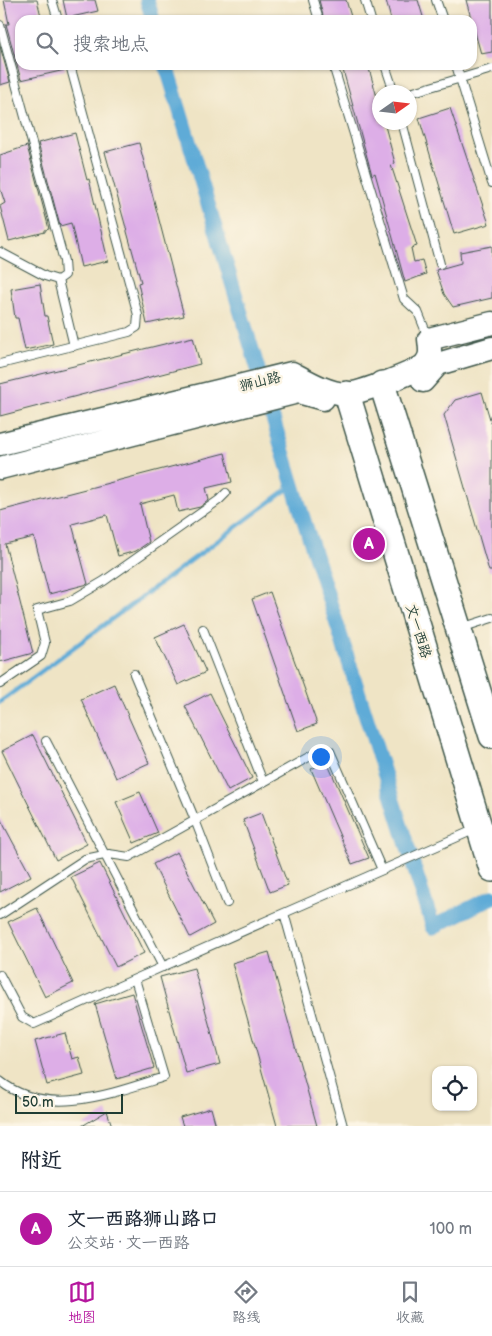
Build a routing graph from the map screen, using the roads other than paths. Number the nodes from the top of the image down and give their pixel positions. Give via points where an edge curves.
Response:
1 (52, 0) edge
2 (313, 0) edge
3 (365, 0) edge
4 (436, 0) edge
5 (56, 15) edge
6 (318, 15) edge
7 (370, 15) edge
8 (440, 15) edge
9 (0, 25) edge
10 (492, 69) edge
11 (71, 70) edge
12 (335, 70) edge
13 (387, 70) edge
14 (458, 70) edge
15 (460, 78) junction
16 (392, 85) edge
17 (417, 91) edge
18 (404, 130) edge
19 (492, 184) edge
20 (0, 252) edge
21 (440, 264) dead end
22 (58, 280) junction
23 (492, 323) edge
24 (429, 339) junction
25 (74, 346) junction
26 (492, 348) edge
27 (0, 364) edge
28 (384, 390) junction
29 (234, 397) junction
30 (349, 401) junction
31 (0, 444) edge
32 (0, 468) edge
33 (226, 493) dead end
34 (492, 618) edge
35 (459, 628) junction
36 (203, 629) dead end
37 (134, 674) dead end
38 (0, 684) edge
39 (492, 736) edge
40 (46, 741) dead end
41 (262, 782) junction
42 (195, 820) junction
43 (482, 835) junction
44 (106, 855) junction
45 (492, 868) edge
46 (382, 870) junction
47 (227, 903) dead end
48 (284, 913) junction
49 (0, 915) edge
50 (163, 967) junction
51 (0, 975) edge
52 (135, 979) junction
53 (0, 1081) edge
54 (343, 1126) edge

1 - 5 lane
2 - 6 lane
3 - 7 lane
4 - 8 lane
9 - 22 lane via 64,261 65,275
10 - 15 lane
11 - 25 lane via 138,315 137,327 129,332
12 - 24 lane via 404,299 418,312
13 - 16 lane
14 - 15 lane
15 - 17 lane
15 - 19 lane
18 - 21 lane
20 - 22 lane
22 - 25 lane
23 - 24 main road
24 - 28 main road via 431,354 424,366
25 - 27 lane
26 - 28 main road via 438,364 422,382
28 - 30 main road
28 - 35 main road
29 - 30 main road, 狮山路 via 295,382 326,390
29 - 31 main road, 狮山路
29 - 32 main road, 狮山路
30 - 43 main road, 文一西路
33 - 38 lane via 104,580 70,601 37,610 44,643 41,656
34 - 35 lane
35 - 39 main road
36 - 41 lane
37 - 42 lane
40 - 44 lane
41 - 42 lane
41 - 46 lane via 322,749 330,752
42 - 44 lane via 129,858
42 - 47 lane
43 - 45 main road, 文一西路
43 - 46 lane via 439,845
44 - 49 lane via 85,859
44 - 50 lane
46 - 48 lane
48 - 50 lane
48 - 54 lane
50 - 52 lane
51 - 52 lane via 22,1017 34,1024
52 - 53 lane via 164,1077 110,1094 52,1102 12,1091

